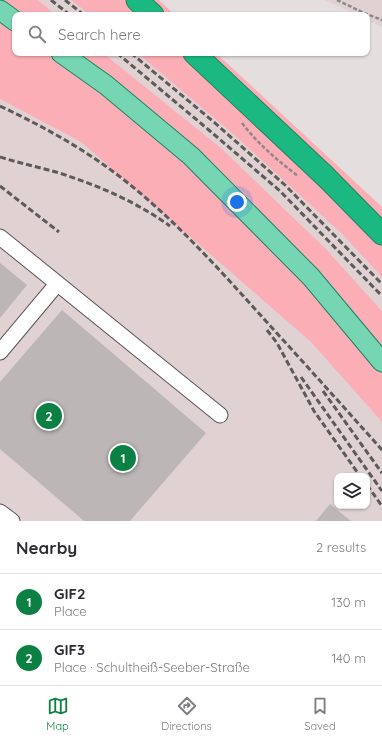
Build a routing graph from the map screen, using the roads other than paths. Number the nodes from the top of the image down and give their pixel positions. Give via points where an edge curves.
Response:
1 (137, 0) edge
2 (0, 10) edge
3 (150, 12) edge
4 (12, 19) edge
5 (65, 56) edge
6 (197, 56) edge
7 (382, 234) edge
8 (0, 237) edge
9 (57, 284) junction
10 (0, 352) edge
11 (382, 362) edge
12 (220, 415) dead end
13 (0, 512) edge
14 (12, 521) edge

1 - 3 highway
2 - 4 main road
5 - 11 main road via 106,85 191,156 311,277
6 - 7 highway via 326,177
8 - 9 street
9 - 10 street
9 - 12 street
13 - 14 street

